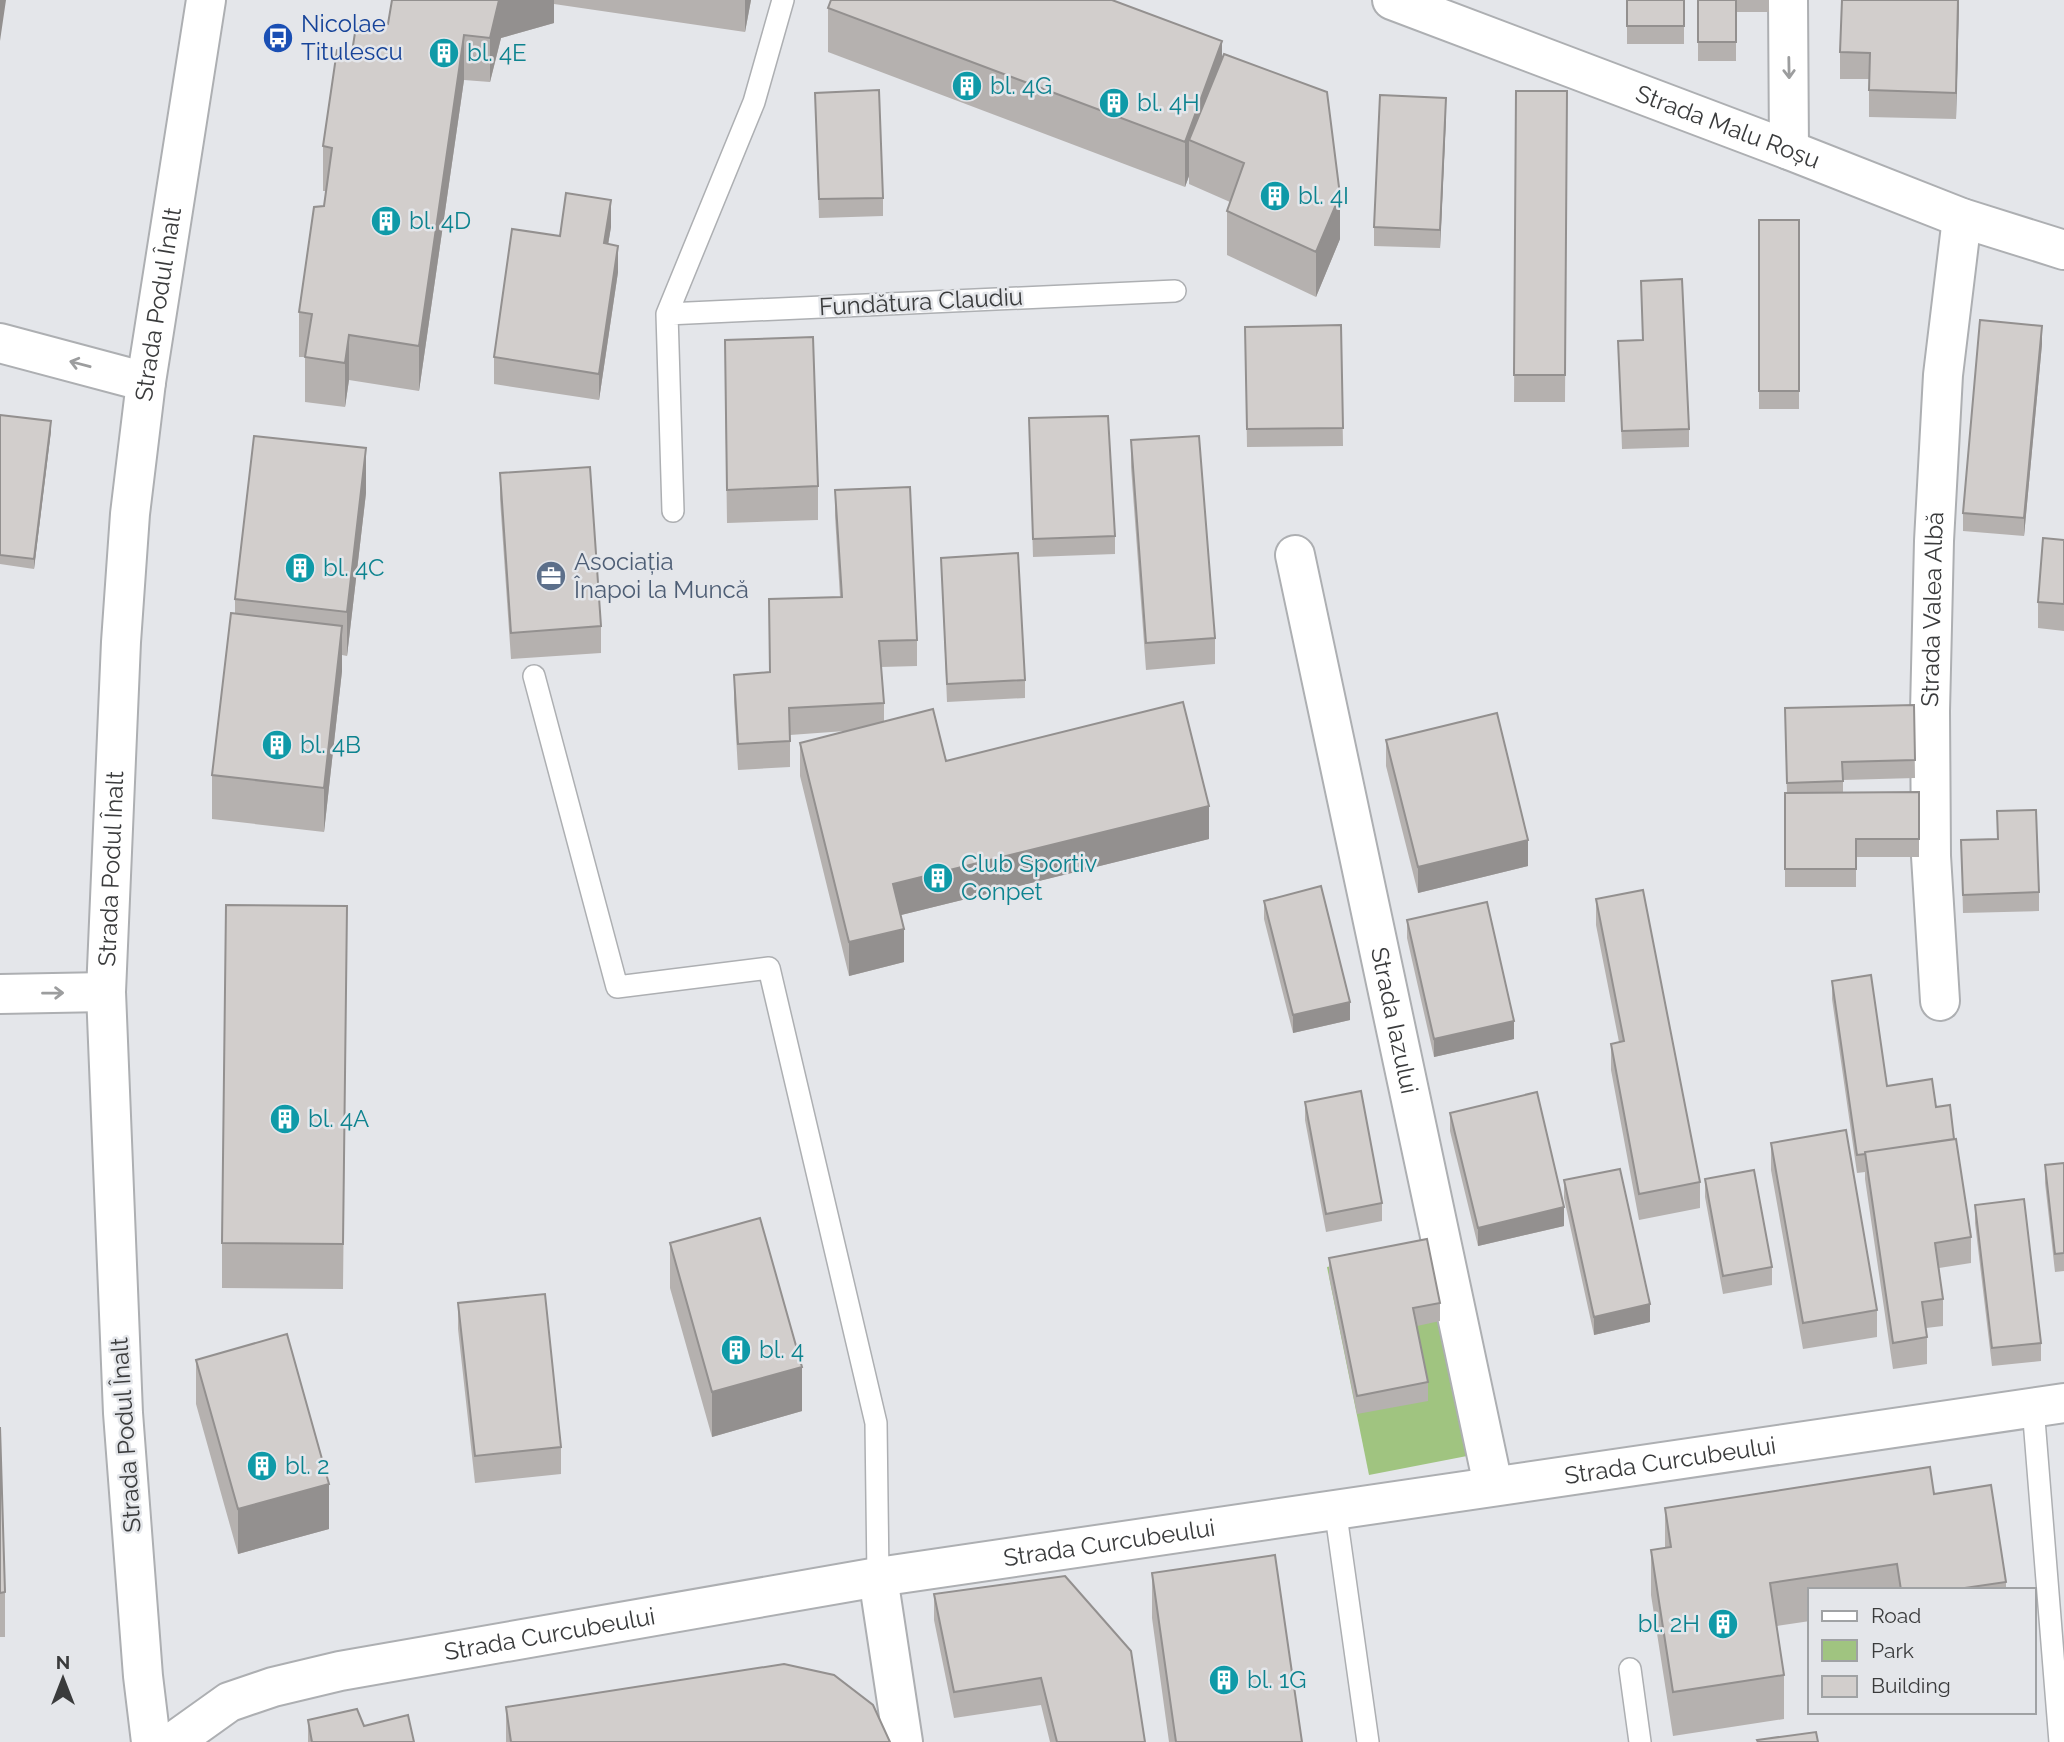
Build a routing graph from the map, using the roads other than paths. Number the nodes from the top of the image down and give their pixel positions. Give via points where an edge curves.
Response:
1 (206, 0) edge
2 (783, 0) edge
3 (1392, 0) edge
4 (1788, 0) edge
5 (1789, 150) junction
6 (1962, 218) junction
7 (2064, 250) edge
8 (1175, 291) dead end
9 (667, 314) junction
10 (0, 343) edge
11 (146, 382) junction
12 (673, 511) dead end
13 (1295, 555) dead end
14 (534, 676) dead end
15 (106, 992) junction
16 (0, 994) edge
17 (1940, 1001) dead end
18 (2048, 1405) edge
19 (1493, 1485) junction
20 (1335, 1508) junction
21 (878, 1577) junction
22 (1630, 1669) dead end
23 (151, 1742) edge
24 (173, 1742) edge
25 (903, 1742) edge
26 (1368, 1742) edge
27 (1640, 1742) edge
28 (2060, 1742) edge

1 - 11 street, Strada Podul Înalt
2 - 9 lane via 754,102
3 - 5 street, Strada Malu Roșu
4 -> 5 street
5 - 6 street, Strada Malu Roșu
6 - 7 street, Strada Malu Roșu
6 - 17 street, Strada Valea Albă via 1943,375 1934,541 1931,842
8 - 9 lane, Fundătura Claudiu
9 - 12 lane
11 -> 10 street
11 - 15 street, Strada Podul Înalt via 121,642
13 - 19 street, Strada Iazului
14 - 21 lane via 617,987 769,968 876,1423
16 -> 15 street
15 - 23 street, Strada Podul Înalt via 123,1413
18 - 19 street, Strada Curcubeului
18 - 28 lane
19 - 20 street, Strada Curcubeului
20 - 21 street, Strada Curcubeului
20 - 26 lane
21 - 24 street, Strada Curcubeului via 340,1671 229,1702
21 - 25 street
22 - 27 lane

